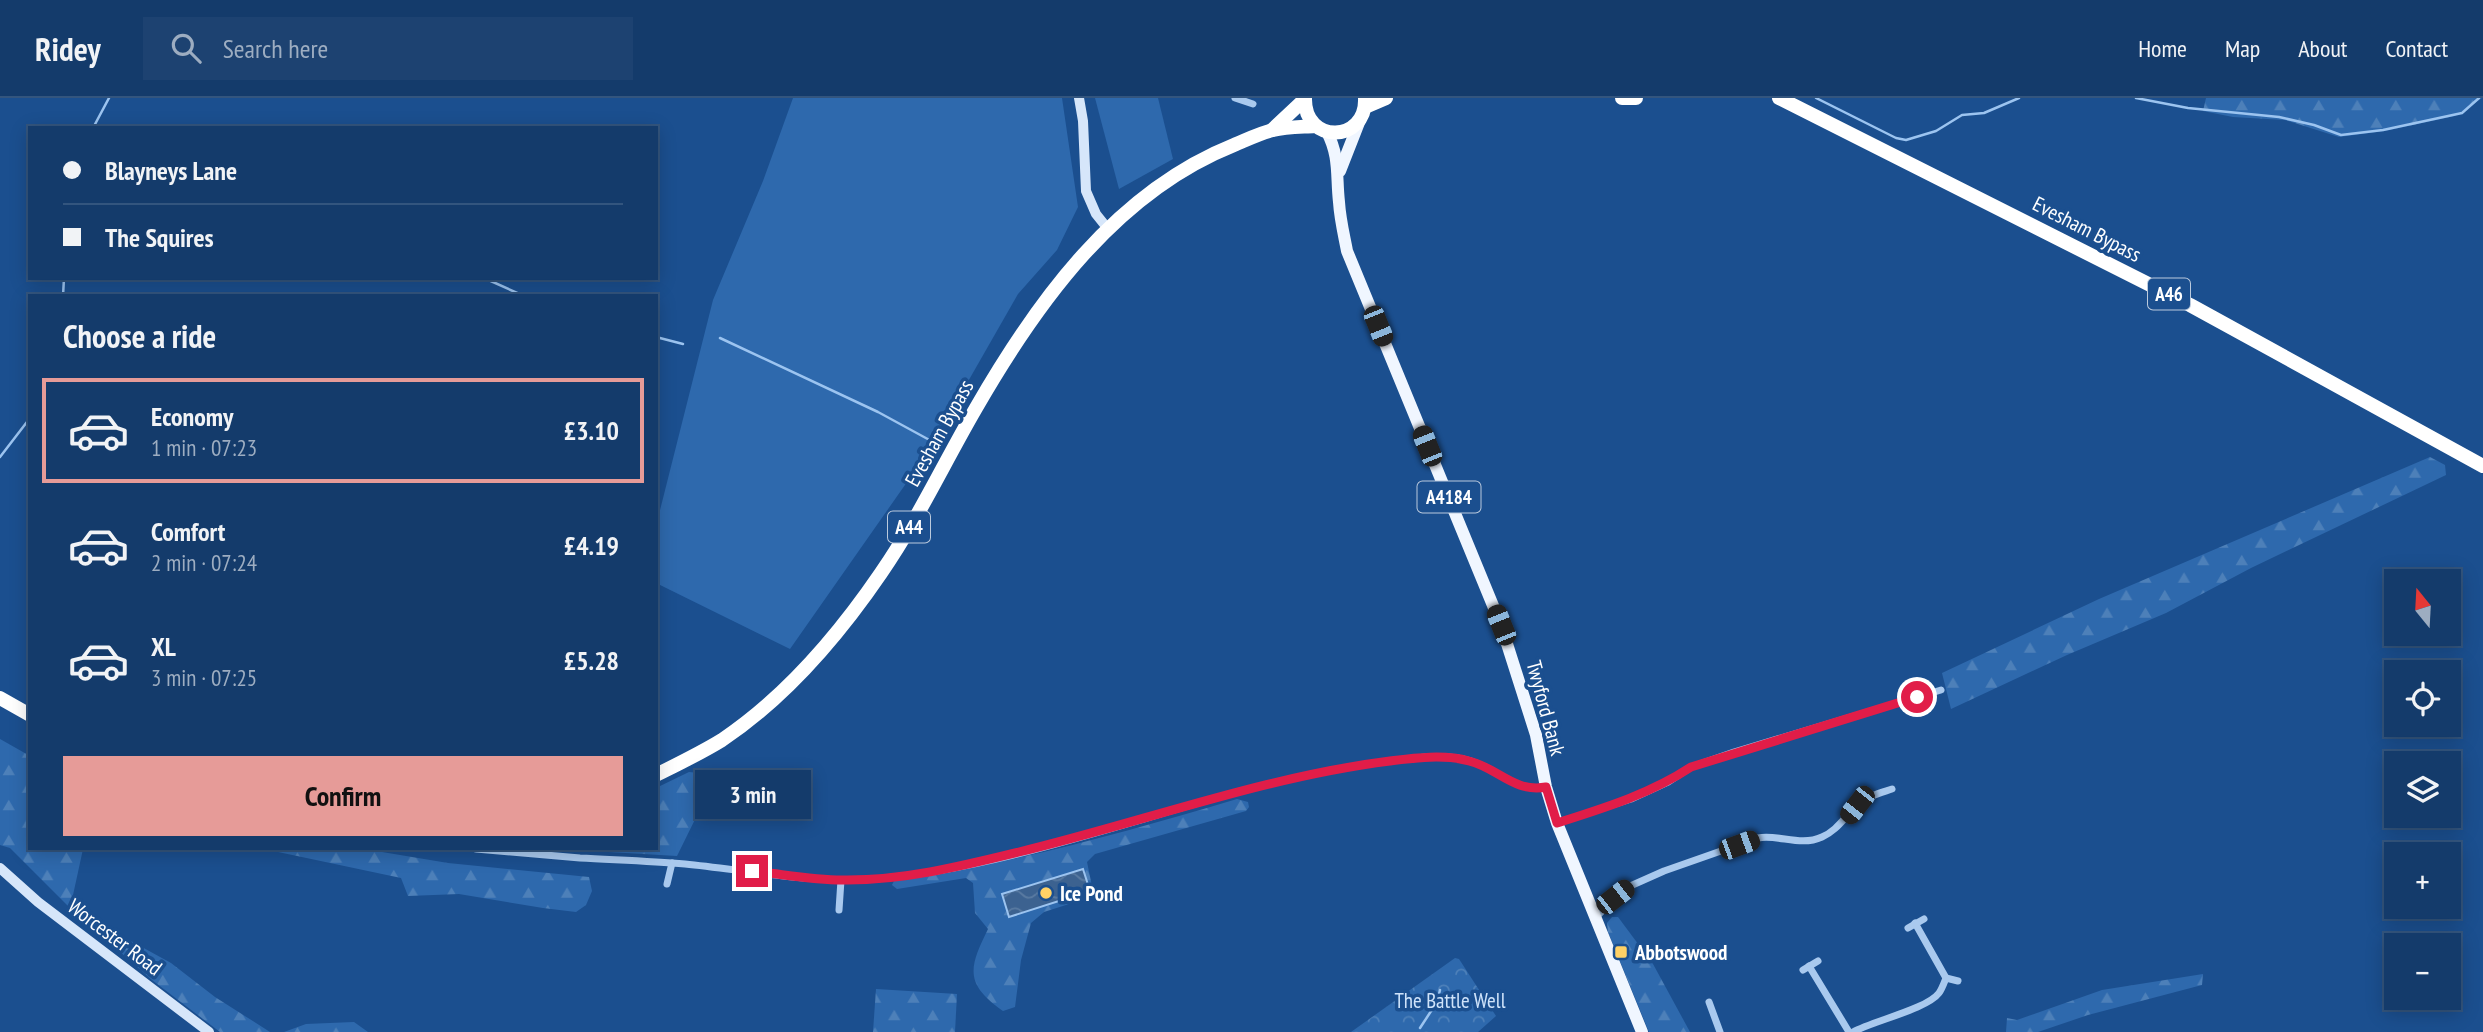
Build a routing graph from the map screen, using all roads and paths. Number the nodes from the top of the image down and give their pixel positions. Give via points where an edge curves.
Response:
1 (1079, 98) edge
2 (1235, 98) edge
3 (1386, 98) edge
4 (1622, 98) edge
5 (1636, 98) edge
6 (1779, 98) edge
7 (1304, 99) edge
8 (1253, 104) dead end
9 (1363, 108) edge
10 (1321, 129) junction
11 (1272, 130) junction
12 (1339, 173) junction
13 (1108, 229) junction
14 (2483, 466) edge
15 (1941, 690) dead end
16 (0, 698) edge
17 (28, 714) edge
18 (658, 774) edge
19 (1546, 787) junction
20 (1892, 789) dead end
21 (1557, 823) junction
22 (491, 850) edge
23 (672, 863) junction
24 (0, 868) edge
25 (841, 880) junction
26 (667, 884) dead end
27 (839, 910) dead end
28 (1596, 916) junction
29 (1924, 919) dead end
30 (1818, 961) dead end
31 (1946, 978) junction
32 (1958, 981) dead end
33 (1709, 1002) dead end
34 (209, 1032) edge
35 (1642, 1032) edge
36 (1720, 1032) edge
37 (1851, 1032) edge

1 - 13 main road via 1086,191
2 - 8 street
3 - 9 highway
4 - 5 highway
6 - 14 highway, Evesham Bypass / A46 via 2190,305
7 - 10 highway via 1305,111
7 - 11 highway, Evesham Bypass / A44
9 - 10 highway, Evesham Bypass via 1348,130
9 - 12 main road, Twyford Bank / A4184
10 - 11 highway, Evesham Bypass / A44
10 - 12 main road, Twyford Bank / A4184 via 1335,150
11 - 13 highway, Evesham Bypass / A44 via 1189,166
12 - 19 main road, Twyford Bank / A4184 via 1338,201 1348,251 1501,625
13 - 18 highway, Evesham Bypass / A44 via 1048,299 1006,358 882,572 841,627 799,676 756,714 721,740
15 - 21 street via 1734,752 1691,767 1631,799
16 - 17 highway
19 - 21 main road, Twyford Bank / A4184
19 - 25 street via 1519,787 1469,761 1389,761 1265,785 977,862
20 - 28 street via 1866,798 1821,838 1808,842 1758,838 1628,887
21 - 28 main road, A4184
22 - 23 street
23 - 25 street
23 - 26 street
24 - 34 main road, Worcester Road
25 - 27 street
28 - 35 main road, A4184
29 - 31 street via 1912,926
30 - 37 street via 1806,968
31 - 32 street
31 - 37 street via 1939,993 1924,1004
33 - 36 street

